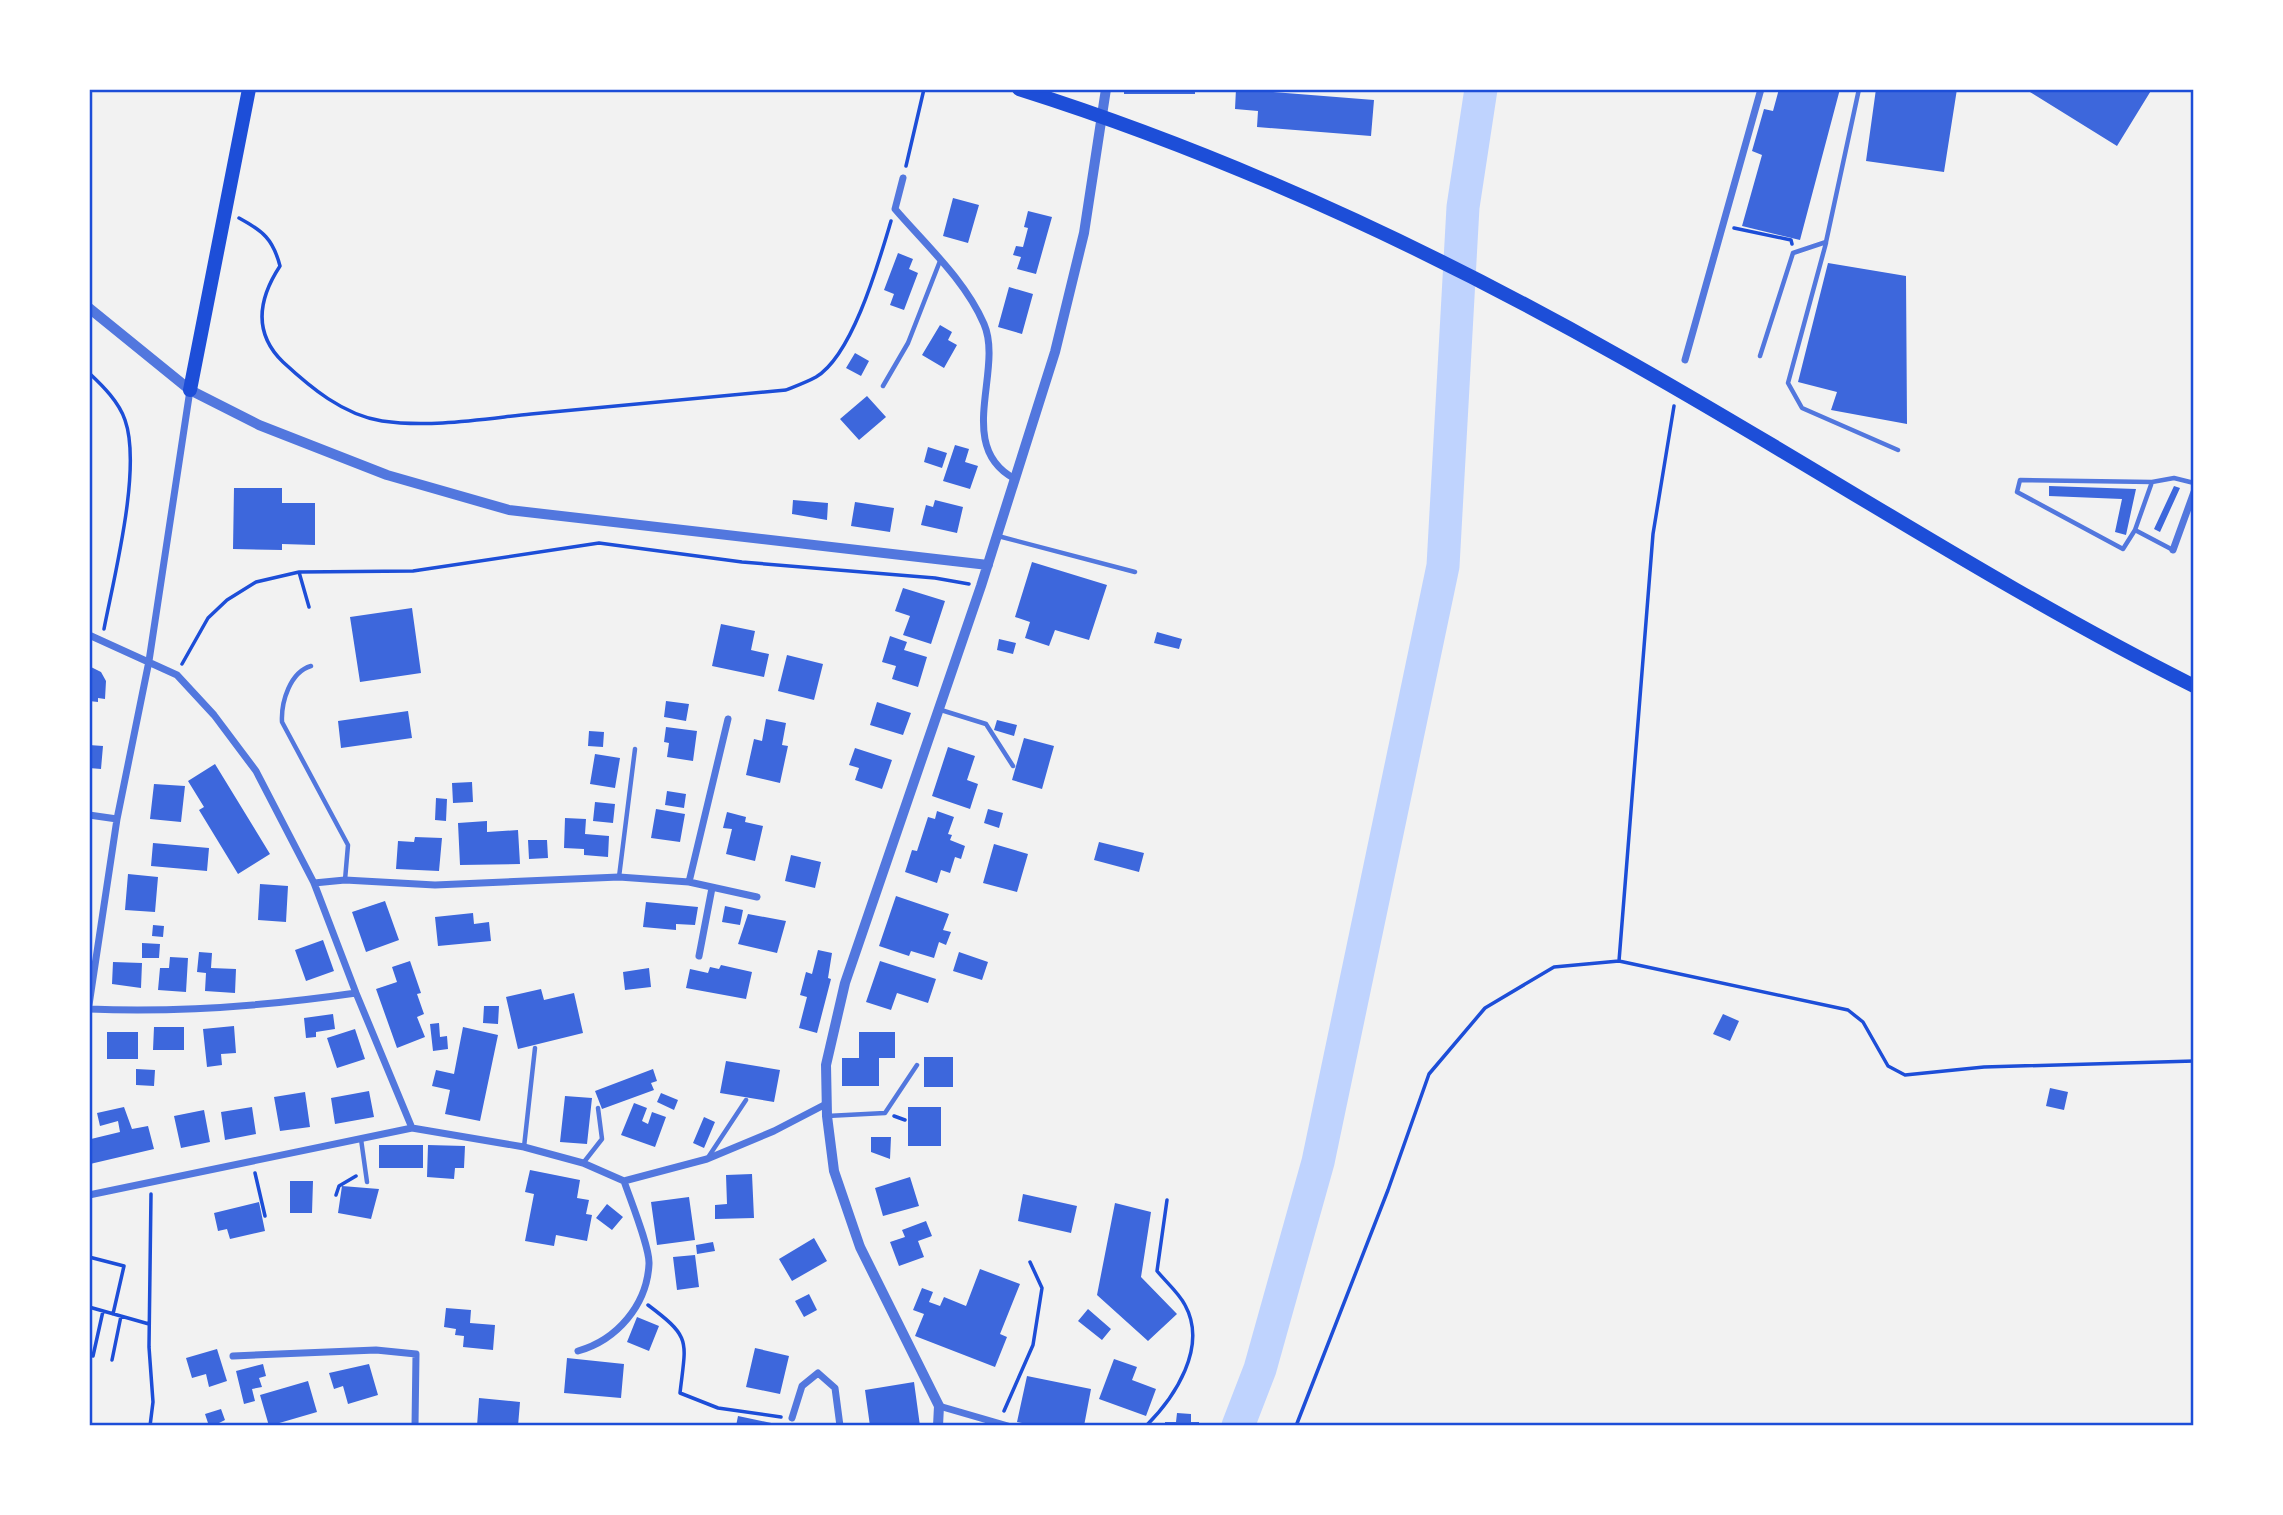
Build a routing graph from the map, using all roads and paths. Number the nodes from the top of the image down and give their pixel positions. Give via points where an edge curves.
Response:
1 (249, 89) edge
2 (924, 89) edge
3 (1019, 89) edge
4 (1106, 89) edge
5 (1761, 89) edge
6 (1859, 89) edge
7 (903, 178) joint
8 (895, 209) junction
9 (225, 211) junction
10 (1722, 224) junction
11 (1791, 240) dead end
12 (1826, 242) junction
13 (940, 261) junction
14 (89, 309) edge
15 (1760, 356) dead end
16 (1685, 360) dead end
17 (89, 373) edge
18 (883, 386) dead end
19 (190, 390) junction
20 (1677, 395) dead end
21 (1898, 450) dead end
22 (1015, 479) junction
23 (2152, 482) junction
24 (2194, 483) edge
25 (2194, 492) edge
26 (2135, 530) junction
27 (998, 536) junction
28 (2173, 550) joint
29 (988, 565) junction
30 (299, 572) junction
31 (1135, 572) dead end
32 (981, 586) junction
33 (309, 607) dead end
34 (89, 635) edge
35 (102, 638) junction
36 (149, 661) junction
37 (312, 666) dead end
38 (177, 675) junction
39 (2194, 686) edge
40 (940, 709) junction
41 (728, 719) dead end
42 (635, 749) dead end
43 (1013, 766) dead end
44 (89, 815) edge
45 (117, 819) junction
46 (619, 877) junction
47 (345, 880) junction
48 (689, 882) junction
49 (314, 883) junction
50 (712, 888) junction
51 (757, 897) dead end
52 (699, 956) dead end
53 (1619, 961) junction
54 (356, 993) junction
55 (89, 1007) edge
56 (535, 1048) dead end
57 (2194, 1061) edge
58 (917, 1065) dead end
59 (746, 1100) dead end
60 (826, 1104) junction
61 (598, 1108) dead end
62 (827, 1116) junction
63 (412, 1128) junction
64 (361, 1138) junction
65 (524, 1147) junction
66 (707, 1159) junction
67 (252, 1161) junction
68 (583, 1163) junction
69 (365, 1171) junction
70 (624, 1181) junction
71 (367, 1182) dead end
72 (151, 1193) dead end
73 (89, 1195) edge
74 (336, 1195) dead end
75 (1167, 1200) dead end
76 (265, 1216) dead end
77 (89, 1257) edge
78 (1030, 1262) dead end
79 (640, 1300) junction
80 (89, 1307) edge
81 (103, 1311) junction
82 (113, 1314) junction
83 (121, 1316) junction
84 (149, 1324) junction
85 (579, 1351) dead end
86 (93, 1356) dead end
87 (233, 1356) dead end
88 (112, 1360) dead end
89 (939, 1406) junction
90 (792, 1418) joint
91 (999, 1423) junction
92 (149, 1426) edge
93 (415, 1426) edge
94 (840, 1426) edge
95 (937, 1426) edge
96 (1008, 1426) edge
97 (1146, 1426) edge
98 (1296, 1426) edge

1 - 9 main road
2 - 7 path
3 - 39 main road via 1199,151 1378,231 1595,343 2032,601
4 - 22 street via 1084,233 1055,352
5 - 10 street
6 - 12 lane
7 - 8 street
8 - 9 path via 872,281 841,352 818,376 786,390 440,423 380,421 344,407 312,390 274,353 262,329 264,291 280,266 274,246 264,231
8 - 13 street
9 - 19 main road
10 - 11 path
10 - 16 street
12 - 15 lane via 1793,253
12 - 21 lane via 1788,383 1802,408
13 - 18 lane via 908,343
13 - 22 street via 967,293 985,327 987,446 1002,472
14 - 19 street
17 - 35 path via 118,404 129,444 121,535
19 - 29 street via 259,425 387,475 509,510
19 - 36 street
20 - 53 path via 1653,534
22 - 27 street
23 - 24 lane via 2174,478
23 - 26 lane
23 - 26 lane via 2020,480 2017,492 2123,549
25 - 28 street
26 - 28 lane
27 - 29 street
27 - 31 lane
29 - 32 street
30 - 32 path via 413,572 599,543
30 - 33 path
30 - 38 path via 256,582 227,600 208,618
32 - 40 street
34 - 35 street
35 - 36 street
36 - 38 street
36 - 45 street
37 - 47 lane via 304,668 291,684 281,708 282,722 348,845
38 - 49 street via 256,771
40 - 43 lane via 986,724
40 - 60 street via 845,983 826,1065
41 - 48 street
42 - 46 lane
44 - 45 street
45 - 55 street
46 - 47 street via 435,885
46 - 48 street
47 - 49 street
48 - 50 street
49 - 54 street
50 - 51 street
50 - 52 street
53 - 57 path via 1849,1010 1863,1022 1888,1066 1905,1075 1984,1066
53 - 98 path via 1554,967 1485,1008 1429,1074
54 - 55 street via 259,1007 155,1012
54 - 63 street
56 - 65 lane
58 - 62 lane via 885,1113
59 - 66 lane
60 - 62 street
60 - 66 street
61 - 68 lane via 602,1139
62 - 89 street via 834,1171 860,1247
63 - 64 street
63 - 65 street
64 - 67 street
64 - 69 lane
65 - 68 street
66 - 70 street
67 - 73 street
67 - 76 path
68 - 70 street
69 - 71 lane
69 - 74 path via 339,1186
70 - 79 street via 650,1262
72 - 84 path
75 - 97 path via 1157,1271 1185,1303 1191,1320 1191,1348 1177,1388
77 - 82 path via 124,1266
78 - 91 path via 1042,1288 1033,1345
79 - 85 street via 606,1339
79 - 90 path via 678,1328 685,1344 680,1392 718,1408
80 - 81 path
81 - 82 path
81 - 86 path
82 - 83 path
83 - 84 path
83 - 88 path
84 - 92 path via 153,1402
87 - 93 street via 376,1350 416,1354
89 - 91 street
89 - 95 street
90 - 94 street via 802,1387 818,1373 835,1388
91 - 96 street

